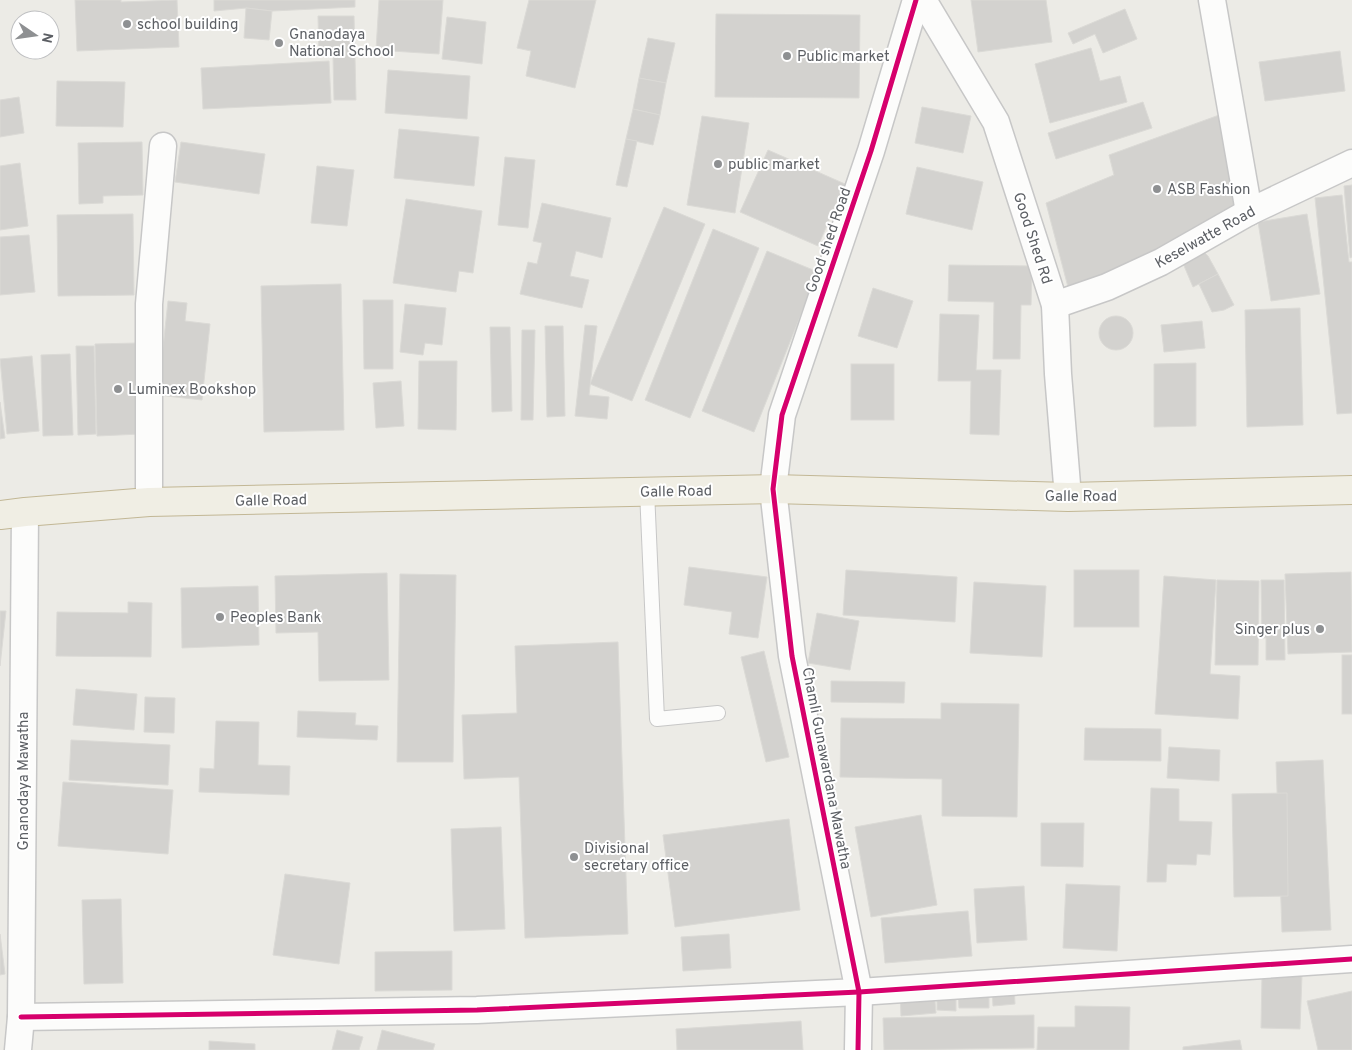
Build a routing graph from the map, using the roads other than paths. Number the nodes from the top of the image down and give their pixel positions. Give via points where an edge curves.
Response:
1 (916, 0) edge
2 (923, 0) edge
3 (1212, 0) edge
4 (163, 146) dead end
5 (1352, 163) edge
6 (1248, 212) junction
7 (1055, 305) junction
8 (772, 489) junction
9 (1352, 490) edge
10 (648, 492) junction
11 (1068, 497) junction
12 (149, 502) junction
13 (13, 513) edge
14 (718, 713) dead end
15 (1352, 959) edge
16 (859, 992) junction
17 (22, 1017) junction
18 (18, 1050) edge
19 (858, 1050) edge

1 - 8 street, Good shed Road via 870,151 782,415
2 - 7 street, Good Shed Rd via 996,122
3 - 6 street
4 - 12 street via 149,304
5 - 6 street, Keselwatte Road
6 - 7 street, Keselwatte Road via 1161,262 1107,287
7 - 11 street, Good Shed Rd
8 - 10 highway, Galle Road
8 - 11 highway, Galle Road
8 - 16 street, Chamli Gunawardana Mawatha via 792,656
9 - 11 highway, Galle Road
10 - 12 highway, Galle Road
10 - 14 lane via 657,719
12 - 13 highway, Galle Road
13 - 17 street, Gnanodaya Mawatha
15 - 16 street
16 - 17 street via 477,1010
16 - 19 street, Chamli Gunawardana Mawatha
17 - 18 street, Gnanodaya Mawatha

